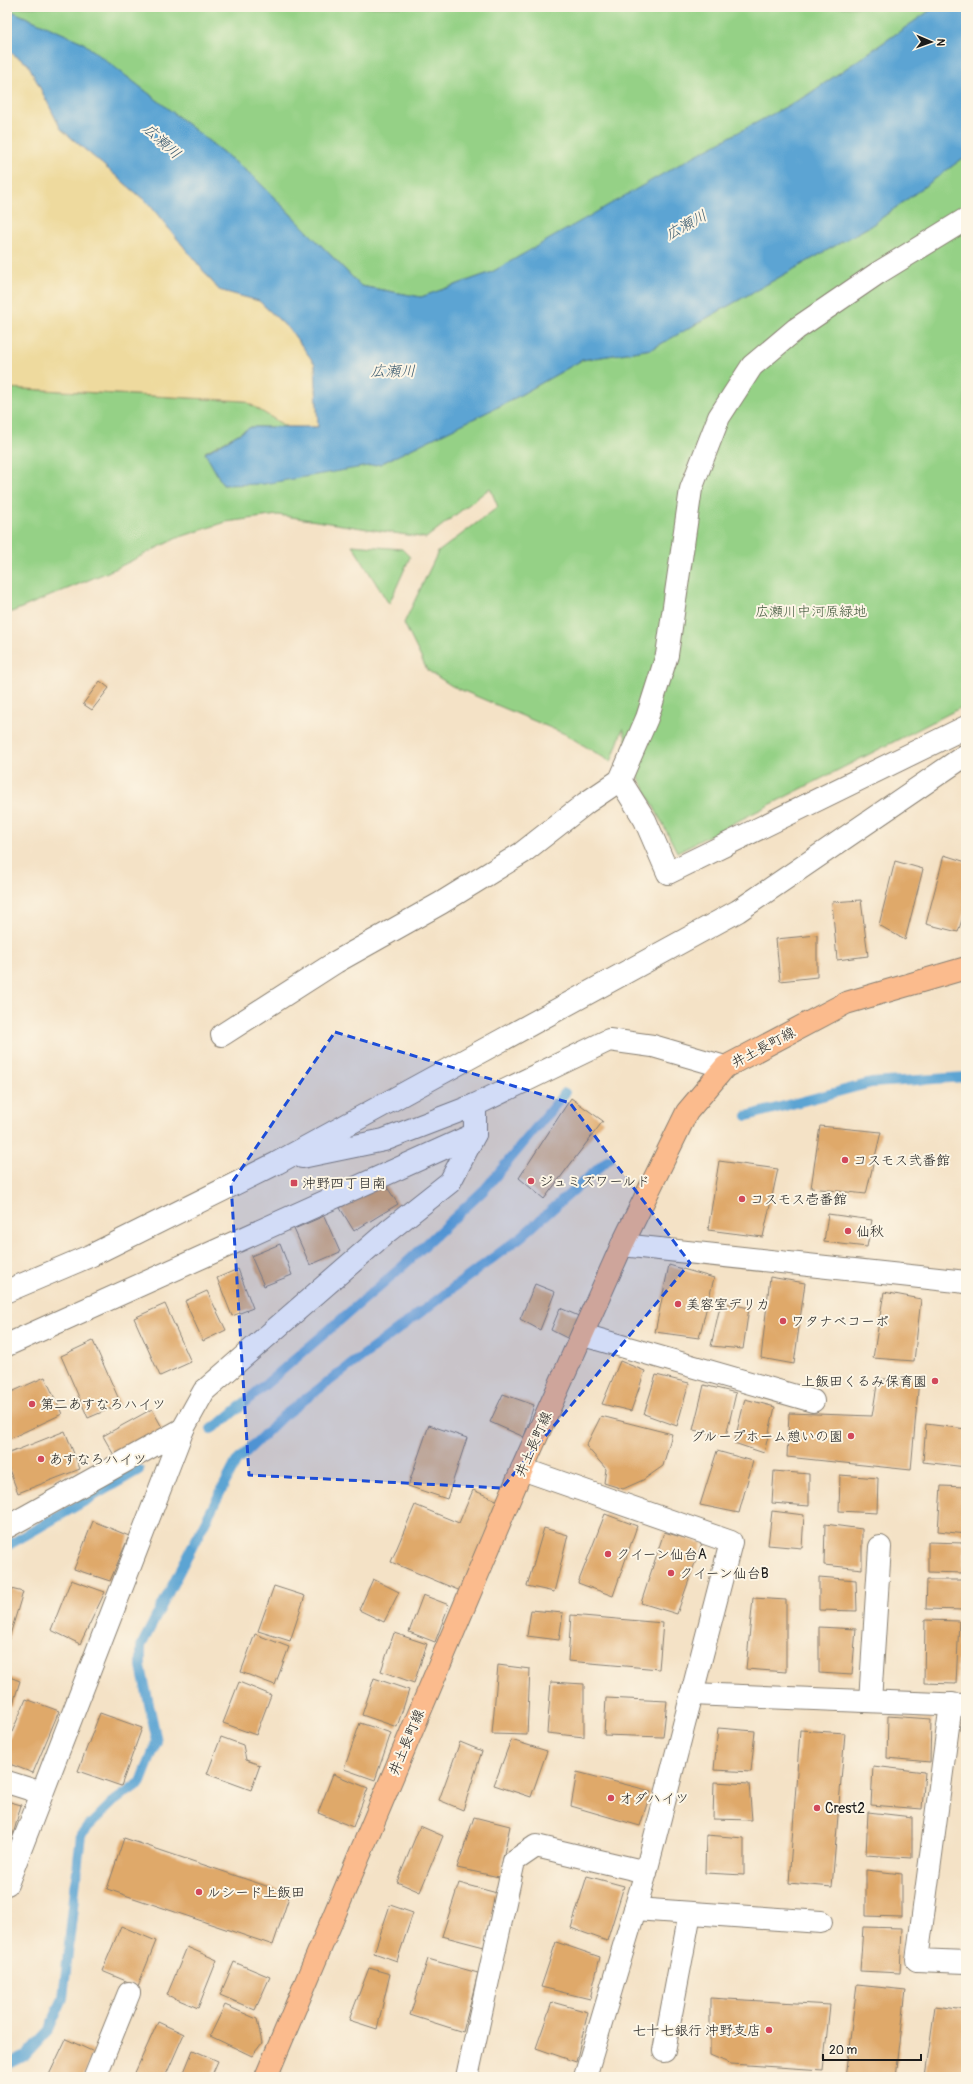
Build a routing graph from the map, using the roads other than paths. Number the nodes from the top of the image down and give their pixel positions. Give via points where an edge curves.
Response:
1 (966, 219) edge
2 (966, 727) edge
3 (966, 755) edge
4 (620, 780) junction
5 (966, 968) edge
6 (222, 1035) dead end
7 (725, 1067) junction
8 (475, 1105) junction
9 (475, 1134) junction
10 (277, 1163) junction
11 (622, 1245) junction
12 (966, 1282) edge
13 (7, 1291) edge
14 (583, 1335) junction
15 (7, 1345) edge
16 (813, 1402) dead end
17 (183, 1429) junction
18 (522, 1468) junction
19 (7, 1527) edge
20 (880, 1547) dead end
21 (691, 1694) junction
22 (870, 1701) junction
23 (958, 1704) edge
24 (7, 1782) edge
25 (42, 1793) junction
26 (646, 1872) junction
27 (7, 1884) edge
28 (635, 1909) junction
29 (690, 1913) junction
30 (821, 1922) dead end
31 (966, 1962) edge
32 (129, 1993) dead end
33 (664, 2051) dead end
34 (95, 2077) edge
35 (266, 2077) edge
36 (467, 2077) edge
37 (585, 2077) edge

1 - 4 street via 878,273 796,329 752,366 719,417 692,488 667,655 647,718
2 - 4 street via 668,873 645,820
3 - 10 street via 738,911
4 - 6 street via 522,853 441,903 336,962
5 - 7 main road, 井土長町線 via 846,1003
7 - 8 street via 653,1046 609,1040
7 - 11 main road, 井土長町線 via 687,1112
8 - 9 street
8 - 10 street via 384,1140
9 - 15 street
9 - 17 street via 450,1182 388,1231 204,1390
10 - 13 street via 92,1255
11 - 12 street
11 - 14 main road, 井土長町線
14 - 16 street
14 - 18 main road, 井土長町線
17 - 19 street
17 - 25 street
18 - 21 street via 731,1542
18 - 35 main road, 井土長町線
20 - 22 street
21 - 22 street
21 - 26 street
22 - 23 street
23 - 31 street via 917,1960
24 - 25 street
25 - 27 street
26 - 28 street
26 - 36 street via 536,1846 514,1861
28 - 29 street
28 - 37 street
29 - 30 street
29 - 33 street
32 - 34 street

